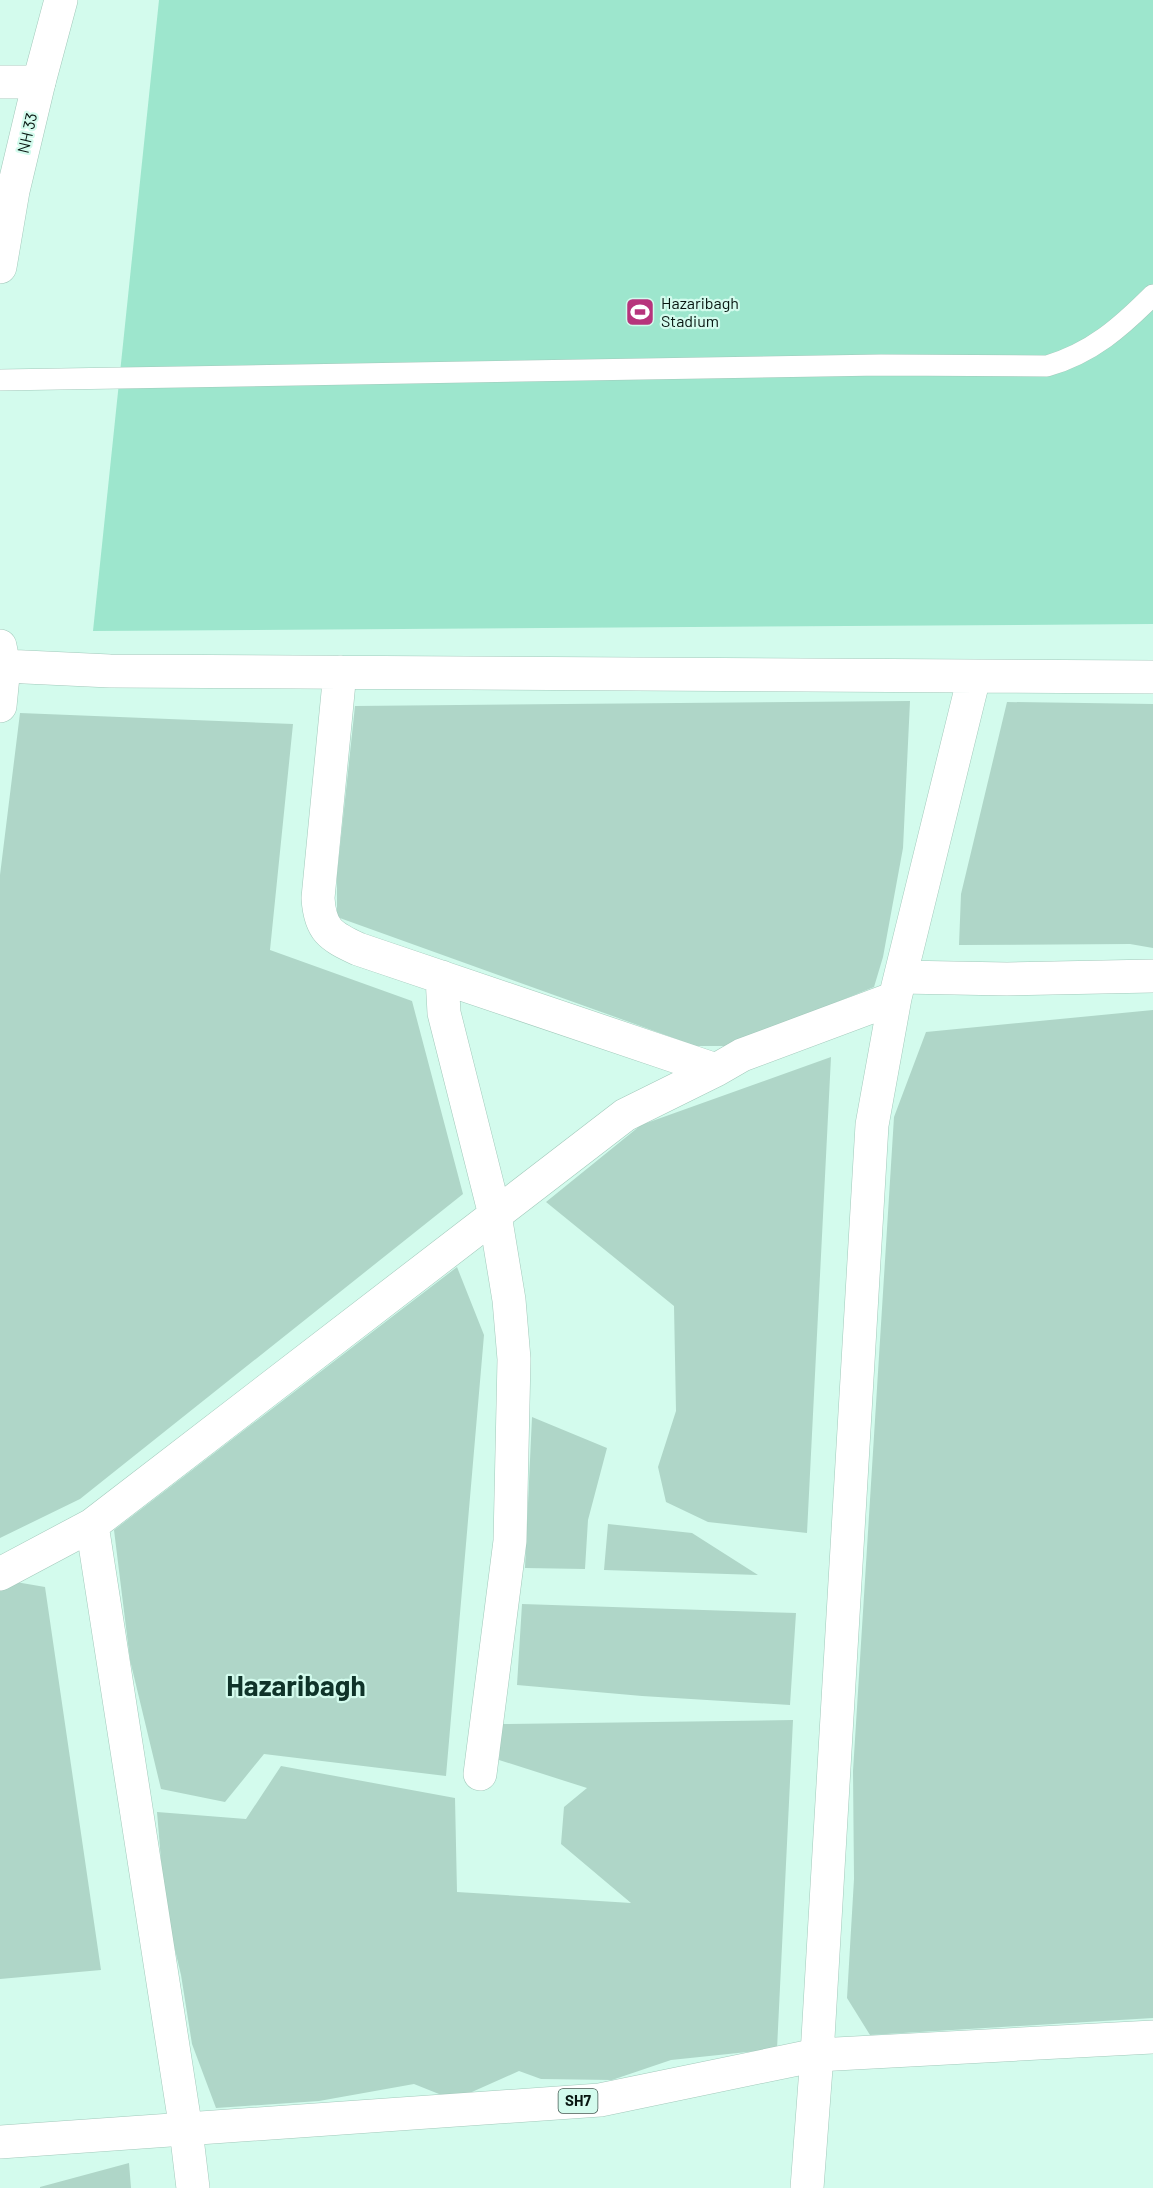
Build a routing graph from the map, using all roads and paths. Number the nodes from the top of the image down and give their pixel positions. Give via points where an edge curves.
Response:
1 (61, 0) edge
2 (0, 82) edge
3 (39, 82) junction
4 (0, 267) edge
5 (1153, 296) edge
6 (0, 380) edge
7 (1, 659) edge
8 (340, 672) junction
9 (974, 677) junction
10 (1153, 677) edge
11 (0, 706) edge
12 (1153, 976) edge
13 (442, 977) junction
14 (898, 988) junction
15 (716, 1070) junction
16 (495, 1215) junction
17 (92, 1525) junction
18 (0, 1574) edge
19 (480, 1774) dead end
20 (1153, 2037) edge
21 (817, 2055) junction
22 (186, 2130) junction
23 (0, 2142) edge
24 (193, 2188) edge
25 (807, 2188) edge

1 - 3 street, NH 33
2 - 3 street
3 - 4 street, NH 33
5 - 6 lane via 1120,328 1087,350 1047,366 869,365
7 - 8 street via 110,671
7 - 11 street
8 - 9 street
8 - 13 street via 318,898 322,923 329,934 349,945
9 - 10 street
9 - 14 street
12 - 14 street via 1007,979
13 - 15 street
13 - 16 street via 444,1013
14 - 15 street
14 - 21 street via 872,1125
15 - 16 street via 625,1115
16 - 17 street
16 - 19 street via 514,1359 513,1431 510,1541
17 - 18 street
17 - 22 street
20 - 21 street, SH7
21 - 22 street, SH7 via 600,2100
21 - 25 street
22 - 23 street, SH7
22 - 24 street

